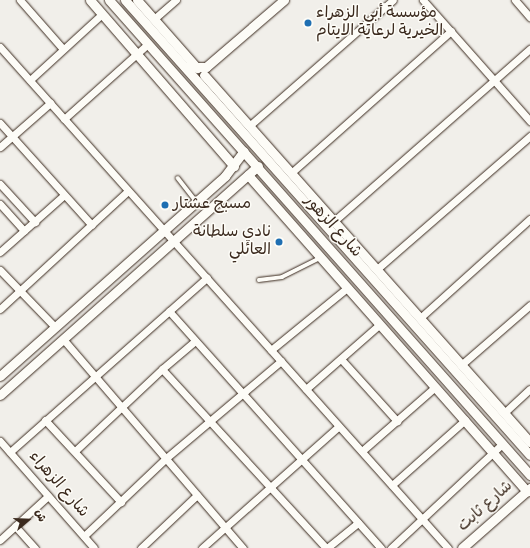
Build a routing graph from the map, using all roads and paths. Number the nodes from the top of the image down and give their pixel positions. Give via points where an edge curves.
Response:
1 (20, 0) edge
2 (90, 0) edge
3 (125, 0) edge
4 (137, 0) edge
5 (176, 0) edge
6 (284, 0) edge
7 (393, 0) edge
8 (423, 0) edge
9 (515, 0) edge
10 (114, 2) edge
11 (102, 14) junction
12 (530, 17) edge
13 (154, 19) junction
14 (451, 31) junction
15 (148, 44) junction
16 (0, 46) edge
17 (63, 49) junction
18 (530, 49) edge
19 (137, 54) junction
20 (185, 67) junction
21 (202, 70) junction
22 (30, 80) junction
23 (495, 82) junction
24 (206, 91) junction
25 (50, 103) junction
26 (64, 119) junction
27 (530, 121) edge
28 (0, 123) edge
29 (249, 126) junction
30 (530, 136) edge
31 (12, 137) junction
32 (0, 147) edge
33 (244, 151) junction
34 (234, 166) junction
35 (258, 166) junction
36 (291, 173) junction
37 (248, 175) junction
38 (178, 178) dead end
39 (0, 184) edge
40 (127, 192) junction
41 (63, 196) junction
42 (196, 202) junction
43 (0, 204) edge
44 (315, 206) junction
45 (302, 216) junction
46 (530, 219) edge
47 (334, 221) junction
48 (35, 222) junction
49 (92, 225) junction
50 (292, 226) junction
51 (164, 230) junction
52 (24, 231) junction
53 (154, 239) junction
54 (172, 239) junction
55 (162, 248) junction
56 (0, 252) edge
57 (320, 258) junction
58 (0, 270) edge
59 (377, 270) junction
60 (206, 278) junction
61 (373, 279) junction
62 (259, 280) dead end
63 (365, 286) junction
64 (347, 288) junction
65 (21, 292) junction
66 (389, 296) junction
67 (381, 305) junction
68 (530, 305) edge
69 (0, 309) edge
70 (74, 311) junction
71 (169, 311) junction
72 (420, 318) junction
73 (83, 322) junction
74 (380, 324) junction
75 (55, 327) junction
76 (63, 339) junction
77 (195, 341) junction
78 (271, 350) junction
79 (342, 359) junction
80 (281, 361) junction
81 (461, 365) junction
82 (162, 369) junction
83 (0, 376) edge
84 (94, 377) junction
85 (436, 387) junction
86 (306, 389) junction
87 (530, 389) edge
88 (478, 390) junction
89 (456, 392) junction
90 (0, 395) edge
91 (242, 395) junction
92 (447, 400) junction
93 (122, 406) junction
94 (504, 412) junction
95 (45, 420) junction
96 (465, 420) junction
97 (397, 421) junction
98 (209, 422) junction
99 (340, 426) junction
100 (0, 441) edge
101 (530, 442) edge
102 (502, 444) junction
103 (75, 451) junction
104 (362, 451) junction
105 (10, 452) junction
106 (494, 452) junction
107 (530, 455) edge
108 (165, 459) junction
109 (301, 460) junction
110 (530, 475) edge
111 (392, 485) junction
112 (269, 487) junction
113 (528, 489) edge
114 (197, 495) junction
115 (48, 496) junction
116 (121, 502) junction
117 (421, 517) junction
118 (358, 523) junction
119 (15, 526) junction
120 (225, 528) junction
121 (84, 536) junction
122 (0, 540) edge
123 (35, 548) edge
124 (94, 548) edge
125 (141, 548) edge
126 (202, 548) edge
127 (243, 548) edge
128 (326, 548) edge
129 (381, 548) edge
130 (391, 548) edge
131 (448, 548) edge
132 (462, 548) edge

1 - 17 street
2 - 11 street
3 - 20 street, شارع الزهور
4 - 13 street
5 - 13 street
6 - 21 street
7 - 29 street
8 - 14 street
9 - 12 street
10 - 15 street, شارع الزهور
11 - 17 street
11 - 19 street
13 - 21 street
14 - 23 street
14 - 36 street
15 - 19 street
15 - 33 street, شارع الزهور
16 - 22 street
17 - 22 street
18 - 23 street
19 - 26 street
19 - 34 street
20 - 21 street
20 - 24 street, شارع الزهور
21 - 24 street
21 - 29 street
22 - 25 street
23 - 27 street
23 - 47 street
24 - 44 street, شارع الزهور
25 - 26 street
25 - 31 street
26 - 40 street
28 - 31 street
29 - 36 street
30 - 59 street
31 - 32 street
31 - 41 street
33 - 34 street
33 - 35 street, شارع الزهور
34 - 42 street
35 - 37 street
35 - 45 street, شارع الزهور
36 - 44 street
37 - 50 street
37 - 54 street
38 - 42 lane
39 - 48 street
40 - 49 street
40 - 51 street
41 - 48 street
41 - 49 street
42 - 51 street
43 - 52 street
44 - 47 street
44 - 61 street, شارع الزهور
45 - 50 street
45 - 63 street, شارع الزهور
46 - 72 street
47 - 59 street
48 - 52 street
49 - 65 street
50 - 57 street
51 - 53 street
51 - 54 street
52 - 56 street
53 - 55 street
53 - 70 street
54 - 55 street
54 - 60 street
55 - 73 street
57 - 62 lane via 282,277
57 - 64 street
58 - 65 street
59 - 72 street
60 - 71 street
60 - 78 street
61 - 63 street
61 - 66 street, شارع الزهور
63 - 67 street, شارع الزهور
64 - 74 street
64 - 78 street
65 - 69 street
65 - 75 street
66 - 67 street
66 - 88 street, شارع الزهور
67 - 89 street, شارع الزهور
68 - 81 street
70 - 73 street
70 - 75 street
71 - 77 street
71 - 84 street
72 - 81 street
73 - 76 street
74 - 79 street
74 - 85 street
75 - 83 street
76 - 84 street
76 - 90 street
77 - 82 street
77 - 91 street
78 - 80 street
79 - 86 street
79 - 97 street
80 - 86 street
80 - 91 street
81 - 88 street
82 - 93 street
82 - 98 street
84 - 93 street
84 - 95 street
85 - 92 street
85 - 97 street
86 - 99 street
87 - 94 street
88 - 94 street
88 - 107 street, شارع الزهور
89 - 92 street
89 - 102 street, شارع الزهور
91 - 98 street
91 - 109 street
92 - 96 street
93 - 103 street
93 - 108 street
94 - 101 street
95 - 103 street
95 - 105 street
96 - 106 street
96 - 111 street
97 - 104 street
98 - 108 street
98 - 112 street
99 - 104 street
99 - 109 street
100 - 105 street, شارع الزهراء
102 - 106 street
102 - 110 street, شارع الزهور
103 - 116 street
104 - 111 street
105 - 115 street, شارع الزهراء
106 - 113 street
106 - 117 street
108 - 114 street
108 - 116 street
109 - 112 street
109 - 118 street
111 - 117 street
112 - 120 street
112 - 128 street
113 - 132 street, شارع ثابت
114 - 120 street
114 - 125 street
115 - 119 street
115 - 121 street, شارع الزهراء
116 - 121 street
117 - 130 street
117 - 131 street
118 - 128 street
118 - 129 street
119 - 122 street
119 - 123 street
120 - 126 street
120 - 127 street
121 - 124 street, شارع الزهراء

